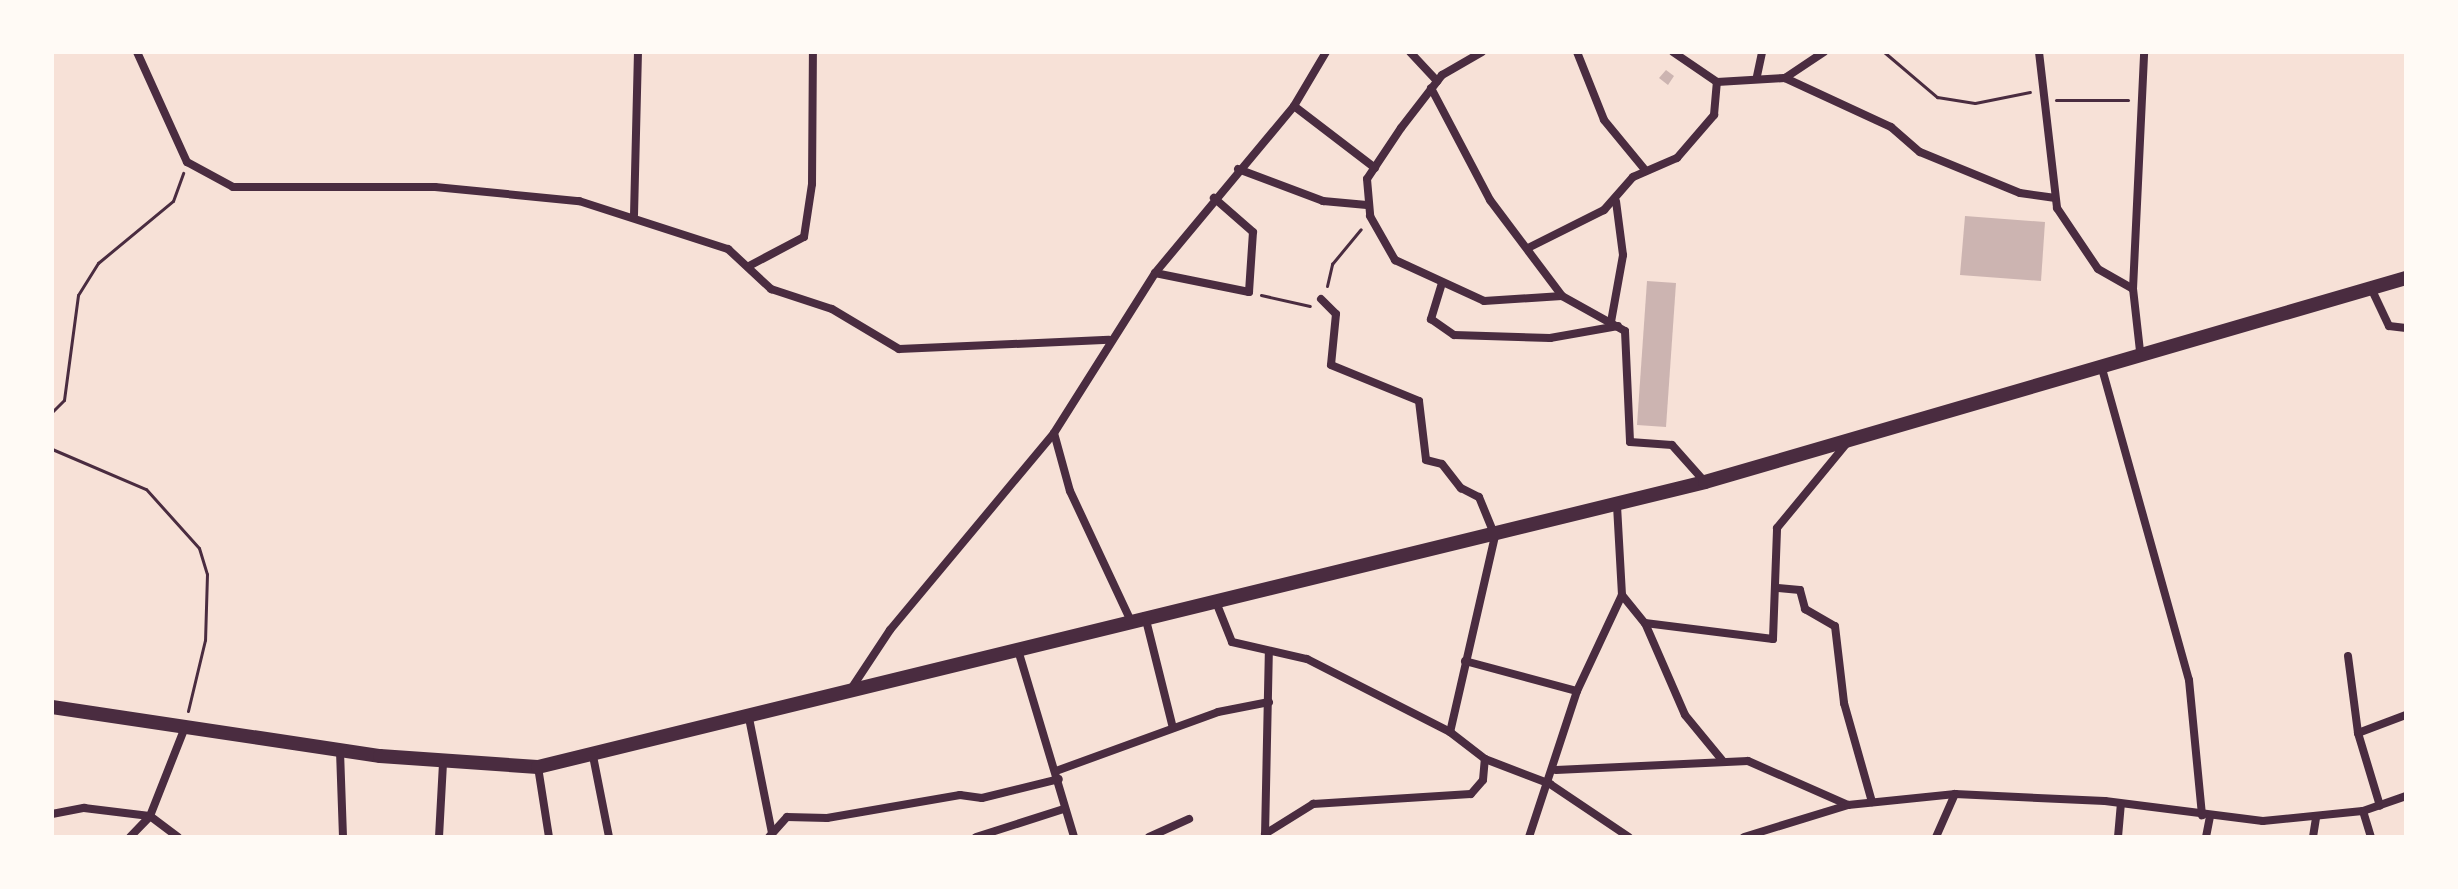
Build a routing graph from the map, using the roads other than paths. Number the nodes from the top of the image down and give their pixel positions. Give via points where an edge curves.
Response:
1 (137, 52) edge
2 (638, 52) edge
3 (813, 52) edge
4 (1326, 52) edge
5 (1410, 52) edge
6 (1482, 52) edge
7 (1577, 52) edge
8 (1673, 52) edge
9 (1762, 52) edge
10 (1824, 52) edge
11 (2039, 52) edge
12 (2144, 52) edge
13 (1757, 76) junction
14 (1785, 78) junction
15 (1717, 82) junction
16 (1434, 84) junction
17 (1294, 106) junction
18 (1375, 168) junction
19 (1238, 169) junction
20 (1646, 171) junction
21 (1214, 198) junction
22 (2054, 198) junction
23 (1616, 201) junction
24 (1367, 205) junction
25 (634, 215) junction
26 (1530, 247) junction
27 (749, 266) junction
28 (1155, 273) junction
29 (2406, 278) edge
30 (1442, 283) junction
31 (2371, 288) junction
32 (2133, 289) junction
33 (1562, 296) junction
34 (1321, 299) road end
35 (1615, 324) junction
36 (2406, 328) edge
37 (1109, 340) junction
38 (2140, 351) junction
39 (2101, 363) junction
40 (1054, 433) junction
41 (1851, 439) junction
42 (1705, 482) junction
43 (1617, 505) junction
44 (1495, 536) junction
45 (1778, 588) junction
46 (1622, 595) junction
47 (1216, 602) junction
48 (1138, 618) junction
49 (1645, 623) junction
50 (1018, 650) junction
51 (1269, 652) junction
52 (2348, 656) dead end
53 (1465, 661) junction
54 (1577, 691) junction
55 (849, 693) junction
56 (1269, 702) junction
57 (52, 707) edge
58 (2406, 715) edge
59 (749, 718) junction
60 (185, 726) junction
61 (1173, 728) junction
62 (1450, 732) junction
63 (2358, 733) junction
64 (340, 751) junction
65 (593, 756) junction
66 (1485, 759) junction
67 (1722, 760) junction
68 (443, 763) junction
69 (538, 767) junction
70 (1556, 770) junction
71 (1057, 775) junction
72 (1550, 784) junction
73 (1955, 794) junction
74 (2406, 796) edge
75 (1872, 802) junction
76 (2121, 804) junction
77 (1848, 805) junction
78 (2380, 806) junction
79 (1064, 809) junction
80 (2363, 811) junction
81 (52, 814) edge
82 (150, 816) junction
83 (2206, 816) junction
84 (2316, 818) junction
85 (1189, 819) dead end
86 (770, 835) edge
87 (1265, 836) edge
88 (130, 837) edge
89 (178, 837) edge
90 (343, 837) edge
91 (439, 837) edge
92 (549, 837) edge
93 (609, 837) edge
94 (976, 837) edge
95 (1074, 837) edge
96 (1149, 837) edge
97 (1529, 837) edge
98 (1629, 837) edge
99 (1744, 837) edge
100 (1936, 837) edge
101 (2118, 837) edge
102 (2206, 837) edge
103 (2313, 837) edge
104 (2371, 837) edge

1 - 25 street via 187,162 233,187 435,187 552,197
2 - 25 street
3 - 27 street via 812,184 804,237
4 - 17 street
5 - 16 street
6 - 16 street
7 - 20 street via 1604,120
8 - 15 street
9 - 13 street
10 - 14 street
11 - 22 street
12 - 32 street
13 - 14 street
13 - 15 street
14 - 22 street via 1891,127 1920,152 2011,190
15 - 20 street via 1709,124 1677,158
16 - 18 street
16 - 26 street via 1490,200
17 - 18 street
17 - 19 street
18 - 24 street via 1364,185
19 - 21 street
19 - 24 street via 1323,201
20 - 23 street
21 - 28 street
21 - 28 street via 1253,232 1249,292
22 - 32 street via 2098,269
23 - 26 street
23 - 35 street via 1623,255
24 - 30 street via 1395,260
25 - 27 street via 728,249
26 - 33 street
27 - 37 street via 779,294 832,309 899,349
28 - 37 street
29 - 31 street
30 - 33 street via 1489,302
30 - 35 street via 1431,319 1454,335 1550,338
31 - 36 street via 2389,326
31 - 38 street
32 - 38 street
33 - 35 street
34 - 44 street via 1336,314 1331,365 1419,401 1426,460 1442,464 1461,488 1479,497
35 - 42 street via 1630,353 1628,440 1672,445
37 - 40 street
38 - 39 street
39 - 41 street
39 - 83 street via 2189,680
40 - 48 street via 1070,491
40 - 55 street via 890,630
41 - 42 street
41 - 45 street via 1784,511 1777,528
42 - 43 street
43 - 44 street
43 - 46 street
44 - 47 street
44 - 53 street
45 - 49 street via 1773,639
45 - 75 street via 1800,591 1805,609 1835,626 1844,703
46 - 49 street
46 - 54 street
47 - 48 street
47 - 51 street via 1232,642
48 - 50 street
48 - 61 street
49 - 67 street via 1674,695
50 - 55 street
50 - 71 street
51 - 56 street
51 - 62 street via 1307,659
52 - 63 street
53 - 54 street
53 - 62 street
54 - 70 street
55 - 59 street
56 - 61 street
56 - 87 street
57 - 60 street
58 - 63 street
59 - 65 street
59 - 86 street
60 - 64 street
60 - 82 street
61 - 71 street
62 - 66 street
63 - 78 street
64 - 68 street
64 - 90 street
65 - 69 street
65 - 93 street
66 - 72 street
66 - 87 street via 1483,780 1471,794 1313,804
67 - 70 street
67 - 77 street via 1784,771
68 - 69 street
68 - 91 street
69 - 92 street
70 - 72 street
71 - 79 street
71 - 86 street via 982,798 960,795 827,818 787,817
72 - 97 street
72 - 98 street
73 - 75 street
73 - 76 street
73 - 100 street
74 - 78 street
75 - 77 street
76 - 83 street
76 - 101 street
77 - 99 street
78 - 80 street
79 - 94 street
79 - 95 street
80 - 84 street
80 - 104 street
81 - 82 street via 84,808
82 - 88 street
82 - 89 street
83 - 84 street
83 - 102 street
84 - 103 street
85 - 96 street

